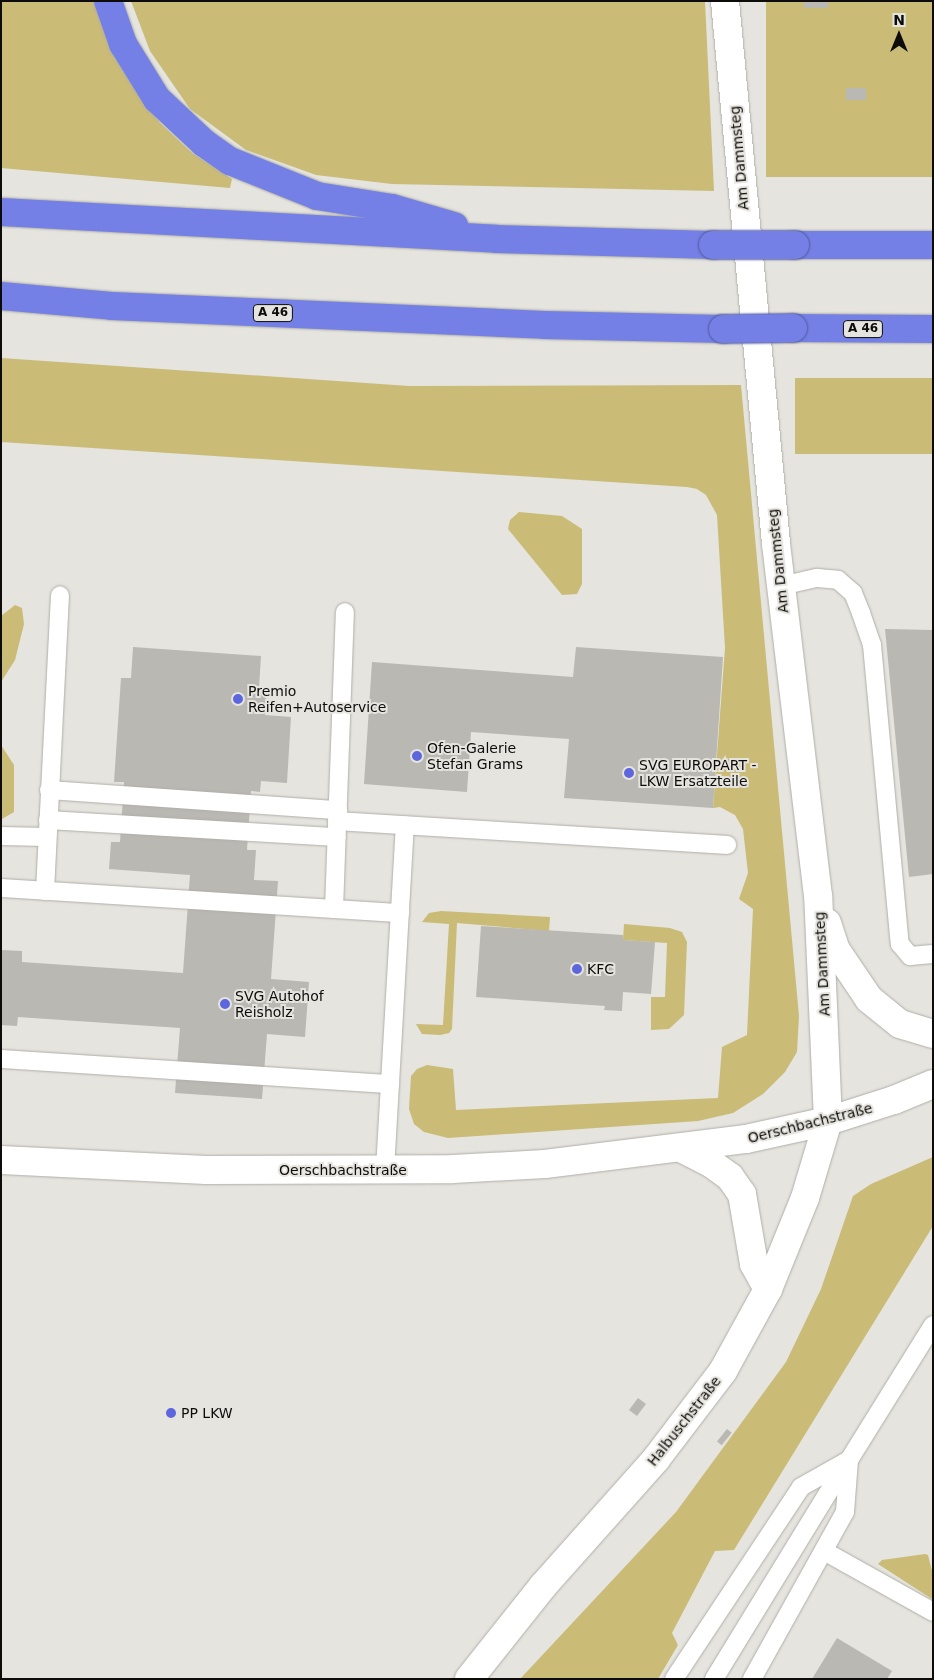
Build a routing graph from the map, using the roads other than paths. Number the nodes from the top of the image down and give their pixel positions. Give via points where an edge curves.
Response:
1 (108, 1) edge
2 (725, 1) edge
3 (1, 212) edge
4 (496, 239) junction
5 (933, 245) edge
6 (1, 296) edge
7 (933, 329) edge
8 (781, 586) junction
9 (60, 595) dead end
10 (345, 612) dead end
11 (49, 790) junction
12 (48, 820) junction
13 (337, 823) junction
14 (404, 826) junction
15 (1, 836) edge
16 (47, 837) junction
17 (727, 845) dead end
18 (1, 888) edge
19 (44, 891) junction
20 (818, 896) junction
21 (334, 909) junction
22 (400, 914) junction
23 (933, 954) edge
24 (933, 1034) edge
25 (1, 1059) edge
26 (390, 1084) junction
27 (933, 1084) edge
28 (828, 1121) junction
29 (683, 1149) junction
30 (1, 1160) edge
31 (385, 1170) junction
32 (768, 1289) junction
33 (933, 1325) edge
34 (849, 1460) junction
35 (824, 1551) junction
36 (933, 1612) edge
37 (469, 1679) edge
38 (674, 1679) edge
39 (714, 1679) edge
40 (752, 1679) edge

1 - 4 highway via 124,44 157,99 204,143 230,162 317,196 392,208
2 - 8 main road, Am Dammsteg
3 - 4 highway
4 - 5 highway, bridge via 713,245
6 - 7 highway, A 46, bridge via 132,307 545,325
8 - 20 main road, Am Dammsteg
8 - 23 lane via 822,577 838,580 853,593 872,645 900,944 910,956
9 - 11 lane
10 - 13 lane
11 - 12 lane
11 - 13 lane
12 - 13 lane
12 - 16 lane
13 - 14 lane
13 - 21 lane
14 - 17 lane
14 - 22 lane
15 - 16 lane
16 - 19 lane
18 - 19 lane
19 - 21 lane
20 - 24 main road via 836,950 869,999 900,1024
20 - 28 main road, Am Dammsteg
21 - 22 lane
22 - 26 lane
25 - 26 lane
26 - 31 lane
27 - 28 main road, Oerschbachstraße
28 - 29 main road, Oerschbachstraße
28 - 32 main road, Halbuschstraße via 805,1198
29 - 31 main road, Oerschbachstraße via 545,1164
29 - 32 main road via 730,1177 742,1194 754,1264
30 - 31 main road, Oerschbachstraße via 206,1170
32 - 37 main road, Halbuschstraße via 713,1384 656,1459 543,1586
33 - 34 lane
34 - 35 lane via 845,1512
34 - 38 lane via 801,1487
34 - 39 lane
35 - 36 lane
35 - 40 lane

